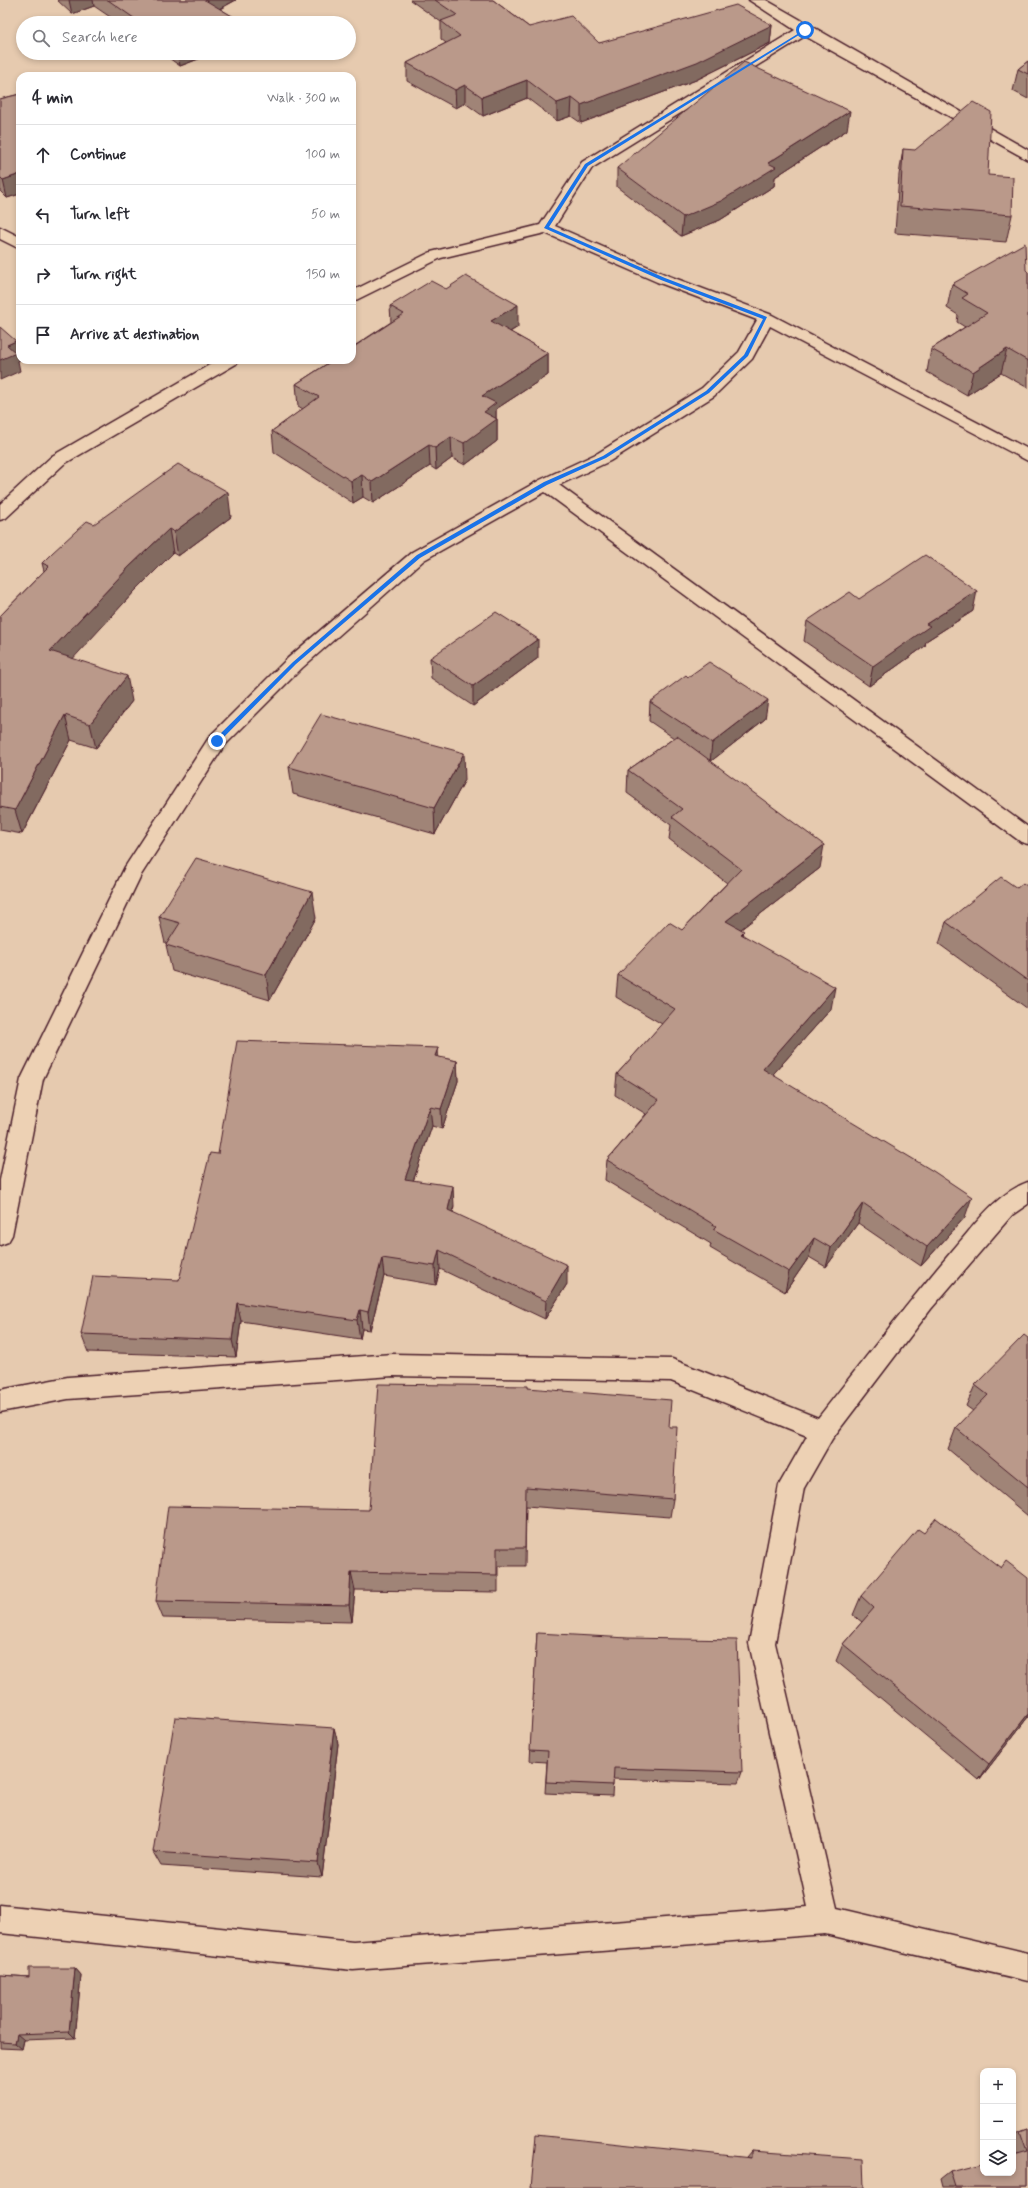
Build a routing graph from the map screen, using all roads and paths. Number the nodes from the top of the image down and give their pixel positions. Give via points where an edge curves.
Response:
1 (756, 0) edge
2 (805, 30) junction
3 (1028, 156) edge
4 (546, 228) junction
5 (0, 232) edge
6 (16, 242) edge
7 (356, 294) edge
8 (766, 318) junction
9 (218, 364) edge
10 (1028, 456) edge
11 (546, 484) junction
12 (0, 514) edge
13 (1028, 837) edge
14 (1028, 1192) edge
15 (0, 1235) edge
16 (0, 1401) edge
17 (823, 1431) junction
18 (0, 1919) edge
19 (825, 1920) junction
20 (1028, 1967) edge

1 - 2 street
2 - 3 street
2 - 4 street via 587,165
4 - 7 street via 436,255
4 - 8 street via 663,279
5 - 6 street
8 - 10 street
8 - 11 street via 746,355 708,392 604,457
9 - 12 street via 58,460
11 - 13 street
11 - 15 street via 418,556 294,663 217,741 132,872 32,1078
14 - 17 street via 1004,1208 928,1296
16 - 17 street via 68,1388 393,1365 672,1370
17 - 19 street via 792,1485 762,1643
18 - 19 street via 353,1956
19 - 20 street

